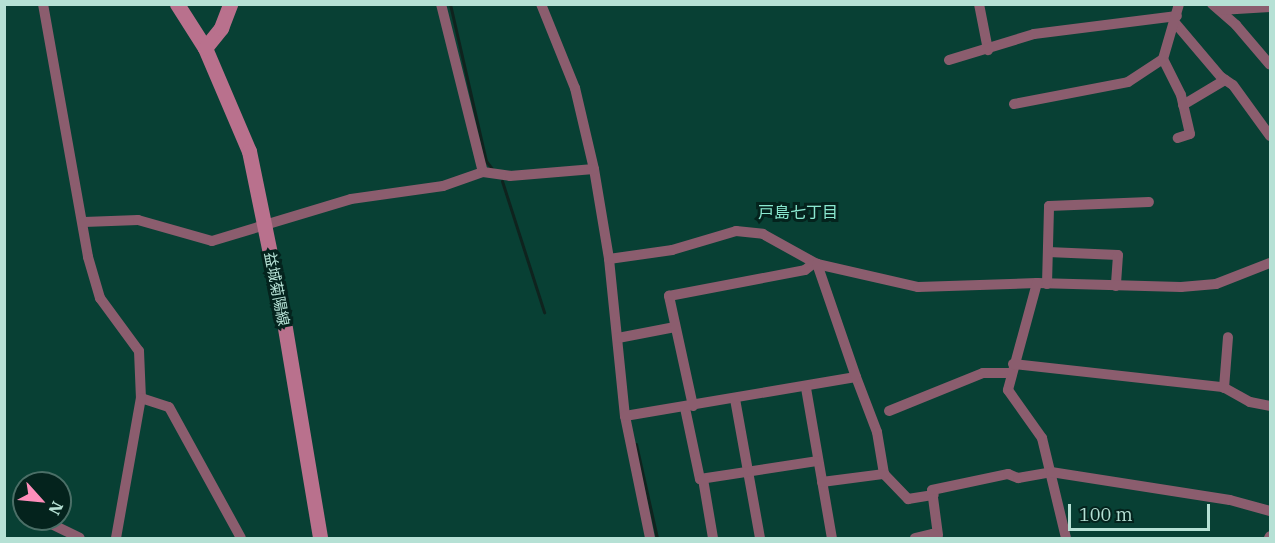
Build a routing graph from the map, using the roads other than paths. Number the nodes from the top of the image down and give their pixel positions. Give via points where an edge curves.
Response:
1 (43, 4) edge
2 (177, 4) edge
3 (230, 4) edge
4 (441, 4) edge
5 (541, 4) edge
6 (979, 4) edge
7 (1179, 4) edge
8 (1216, 7) edge
9 (1270, 7) edge
10 (1177, 20) junction
11 (205, 48) junction
12 (988, 50) junction
13 (1163, 59) junction
14 (948, 60) dead end
15 (1270, 65) edge
16 (1225, 80) junction
17 (1014, 104) dead end
18 (1183, 105) junction
19 (1270, 136) edge
20 (1178, 138) dead end
21 (594, 169) junction
22 (483, 172) junction
23 (1149, 202) dead end
24 (84, 222) junction
25 (265, 223) junction
26 (1048, 252) junction
27 (609, 259) junction
28 (815, 263) junction
29 (1270, 263) edge
30 (1042, 284) junction
31 (1116, 286) junction
32 (675, 327) junction
33 (1228, 337) dead end
34 (618, 338) junction
35 (1012, 368) junction
36 (856, 377) junction
37 (806, 388) junction
38 (1224, 388) junction
39 (141, 398) junction
40 (735, 399) junction
41 (1270, 406) edge
42 (689, 407) junction
43 (889, 411) dead end
44 (625, 416) junction
45 (818, 461) junction
46 (748, 472) junction
47 (1051, 472) junction
48 (884, 474) junction
49 (703, 479) junction
50 (822, 482) junction
51 (934, 495) junction
52 (1270, 511) edge
53 (65, 531) edge
54 (938, 537) edge
55 (80, 538) edge
56 (116, 538) edge
57 (241, 538) edge
58 (320, 538) edge
59 (650, 538) edge
60 (713, 538) edge
61 (760, 538) edge
62 (832, 538) edge
63 (915, 538) edge
64 (1066, 538) edge

1 - 24 street
2 - 11 main road, 益城菊陽線
3 - 11 main road via 221,28
4 - 22 street
5 - 21 street via 575,88
6 - 12 street
7 - 10 street
8 - 9 street
8 - 15 street
10 - 12 street via 1034,34
10 - 13 street
10 - 16 street
11 - 25 main road, 益城菊陽線 via 249,151
12 - 14 street
13 - 17 street via 1128,82
13 - 18 street
16 - 18 street
16 - 19 street via 1233,85
18 - 20 street via 1190,134
21 - 22 street via 510,176
21 - 27 street
22 - 25 street via 443,186 351,199
23 - 26 street via 1049,206
24 - 25 street via 138,220 212,241
24 - 39 street via 88,257 100,298 139,351
25 - 58 main road, 益城菊陽線
26 - 30 street
26 - 31 street via 1118,255
27 - 28 street via 672,250 736,231 753,232
27 - 34 street
28 - 30 street via 918,288
28 - 32 street via 805,270 669,296
28 - 36 street
29 - 31 street via 1216,284
30 - 31 street
30 - 35 street
32 - 34 street
32 - 42 street
33 - 38 street
34 - 44 street
35 - 38 street
35 - 43 street via 983,373
35 - 47 street via 1008,390 1042,438
36 - 37 street
36 - 48 street via 877,432
37 - 40 street
37 - 45 street
38 - 41 street via 1250,402
39 - 56 street
39 - 57 street via 168,407
40 - 42 street
40 - 46 street
42 - 44 street
42 - 49 street via 699,478
44 - 59 street
45 - 46 street
45 - 50 street
46 - 49 street
46 - 61 street
47 - 51 street via 1018,478 1008,474 932,490
47 - 52 street via 1230,500
47 - 64 street
48 - 50 street
48 - 51 street via 908,498
49 - 60 street
50 - 62 street
51 - 54 street
53 - 55 street
54 - 63 street

